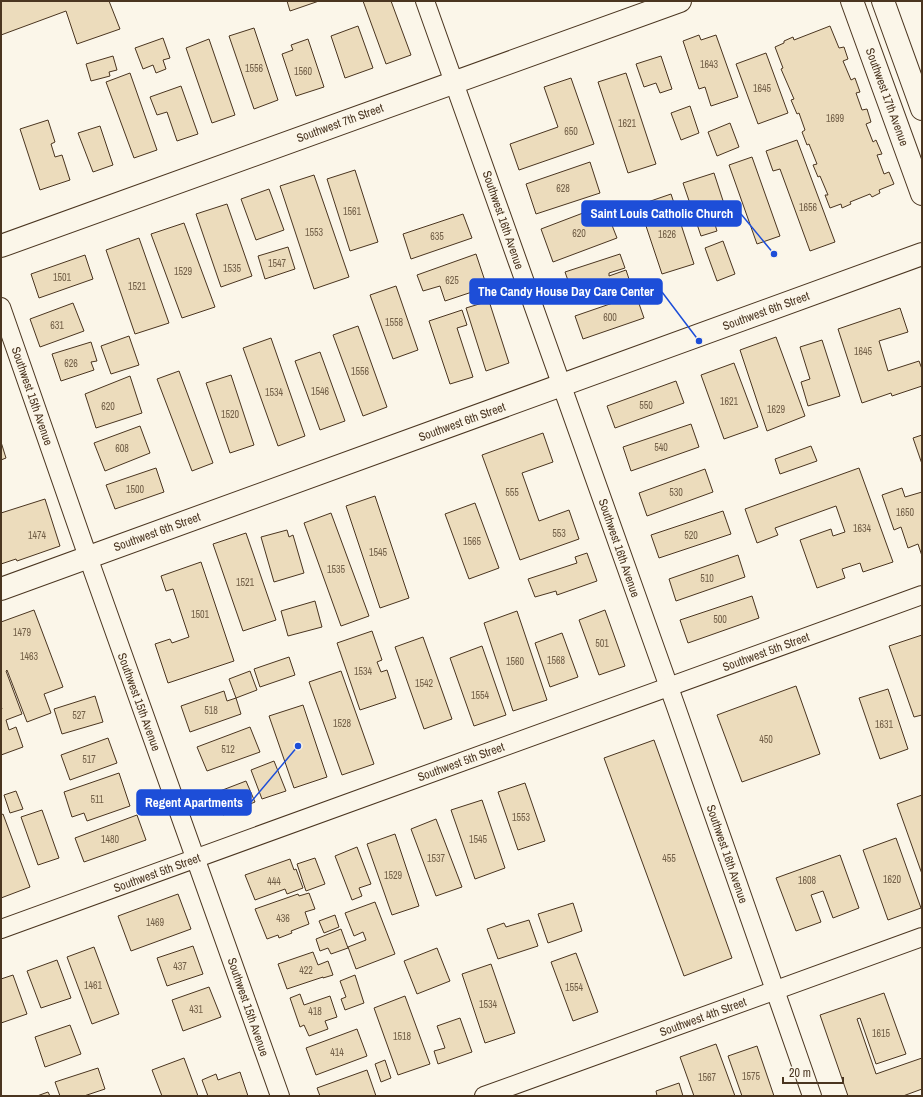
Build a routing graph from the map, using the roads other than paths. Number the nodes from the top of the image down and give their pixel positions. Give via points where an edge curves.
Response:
1 (426, 1) edge
2 (680, 1) edge
3 (852, 1) edge
4 (883, 1) edge
5 (454, 82) junction
6 (922, 109) edge
7 (922, 194) edge
8 (1, 246) edge
9 (922, 254) edge
10 (1, 307) edge
11 (562, 386) junction
12 (88, 557) junction
13 (1, 589) edge
14 (922, 595) edge
15 (668, 687) junction
16 (196, 859) junction
17 (1, 929) edge
18 (922, 937) edge
19 (775, 990) junction
20 (280, 1096) edge
21 (484, 1096) edge
22 (812, 1096) edge

1 - 5 street, Southwest 16th Avenue
2 - 5 main road, Southwest 7th Street
3 - 7 main road, Southwest 17th Avenue
4 - 6 main road
5 - 8 main road, Southwest 7th Street
5 - 11 street, Southwest 16th Avenue
9 - 11 main road, Southwest 6th Street
10 - 12 street, Southwest 15th Avenue
11 - 12 main road, Southwest 6th Street
11 - 15 street, Southwest 16th Avenue
12 - 13 main road, Southwest 6th Street
12 - 16 street, Southwest 15th Avenue
14 - 15 street, Southwest 5th Street
15 - 16 street, Southwest 5th Street
15 - 19 street, Southwest 16th Avenue
16 - 17 street, Southwest 5th Street
16 - 20 street, Southwest 15th Avenue
18 - 19 street, Southwest 4th Street
19 - 21 street, Southwest 4th Street
19 - 22 street, Southwest 16th Avenue

